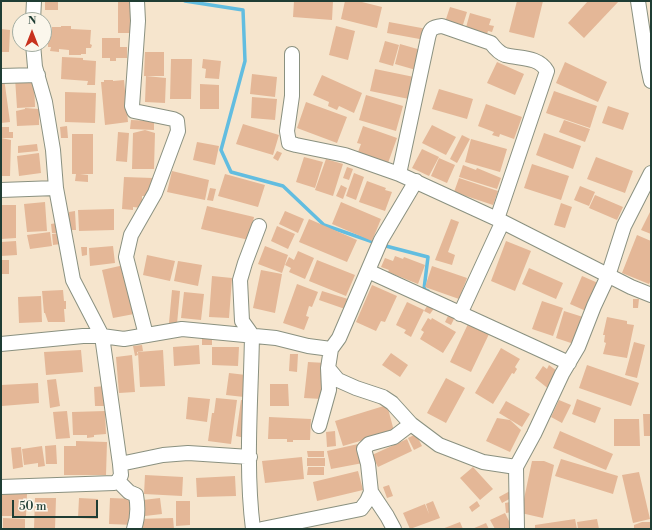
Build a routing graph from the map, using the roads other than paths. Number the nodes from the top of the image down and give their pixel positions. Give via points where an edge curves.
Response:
1 (34, 1) edge
2 (137, 1) edge
3 (638, 1) edge
4 (33, 12) edge
5 (34, 52) edge
6 (292, 54) dead end
7 (38, 75) junction
8 (1, 76) edge
9 (651, 80) edge
10 (651, 173) edge
11 (399, 174) junction
12 (416, 181) junction
13 (56, 188) junction
14 (1, 190) edge
15 (499, 221) junction
16 (259, 226) dead end
17 (368, 271) junction
18 (608, 276) junction
19 (651, 295) edge
20 (460, 314) junction
21 (146, 335) junction
22 (252, 335) junction
23 (102, 336) junction
24 (1, 344) edge
25 (331, 349) junction
26 (569, 363) junction
27 (328, 368) junction
28 (410, 424) junction
29 (319, 426) dead end
30 (250, 457) junction
31 (120, 464) junction
32 (516, 467) junction
33 (118, 481) junction
34 (1, 487) edge
35 (371, 492) junction
36 (134, 529) edge
37 (253, 529) edge
38 (262, 529) edge
39 (394, 529) edge
40 (517, 529) edge

1 - 4 street
2 - 21 street via 132,106 134,111 140,113 177,121 178,131 155,193 131,235 126,257
3 - 9 street
5 - 7 street
6 - 11 street via 292,96 287,131 289,143 345,155
7 - 8 street
7 - 13 street via 52,143
10 - 18 street via 624,226
11 - 12 street
11 - 15 street via 428,38 434,27 442,26 491,43 504,54 536,60 547,71
12 - 15 street
12 - 17 street via 381,240
13 - 14 street
13 - 23 street via 73,280
15 - 18 street
15 - 20 street
16 - 22 street via 240,280 242,321
17 - 20 street
17 - 25 street via 339,338
18 - 19 street
18 - 26 street
20 - 26 street
21 - 22 street via 182,329
21 - 23 street via 124,339
22 - 25 street
22 - 30 street
23 - 24 street
23 - 31 street
25 - 27 street
26 - 32 street
27 - 28 street via 338,380 392,403
27 - 29 street via 329,390
28 - 32 street via 439,445 483,462
28 - 35 street via 394,437 369,444 364,449
30 - 31 street via 188,453 163,455
30 - 37 street via 250,511
31 - 33 street via 121,476
32 - 40 street
33 - 34 street via 114,484
33 - 36 street via 136,495
35 - 38 street via 361,509
35 - 39 street

